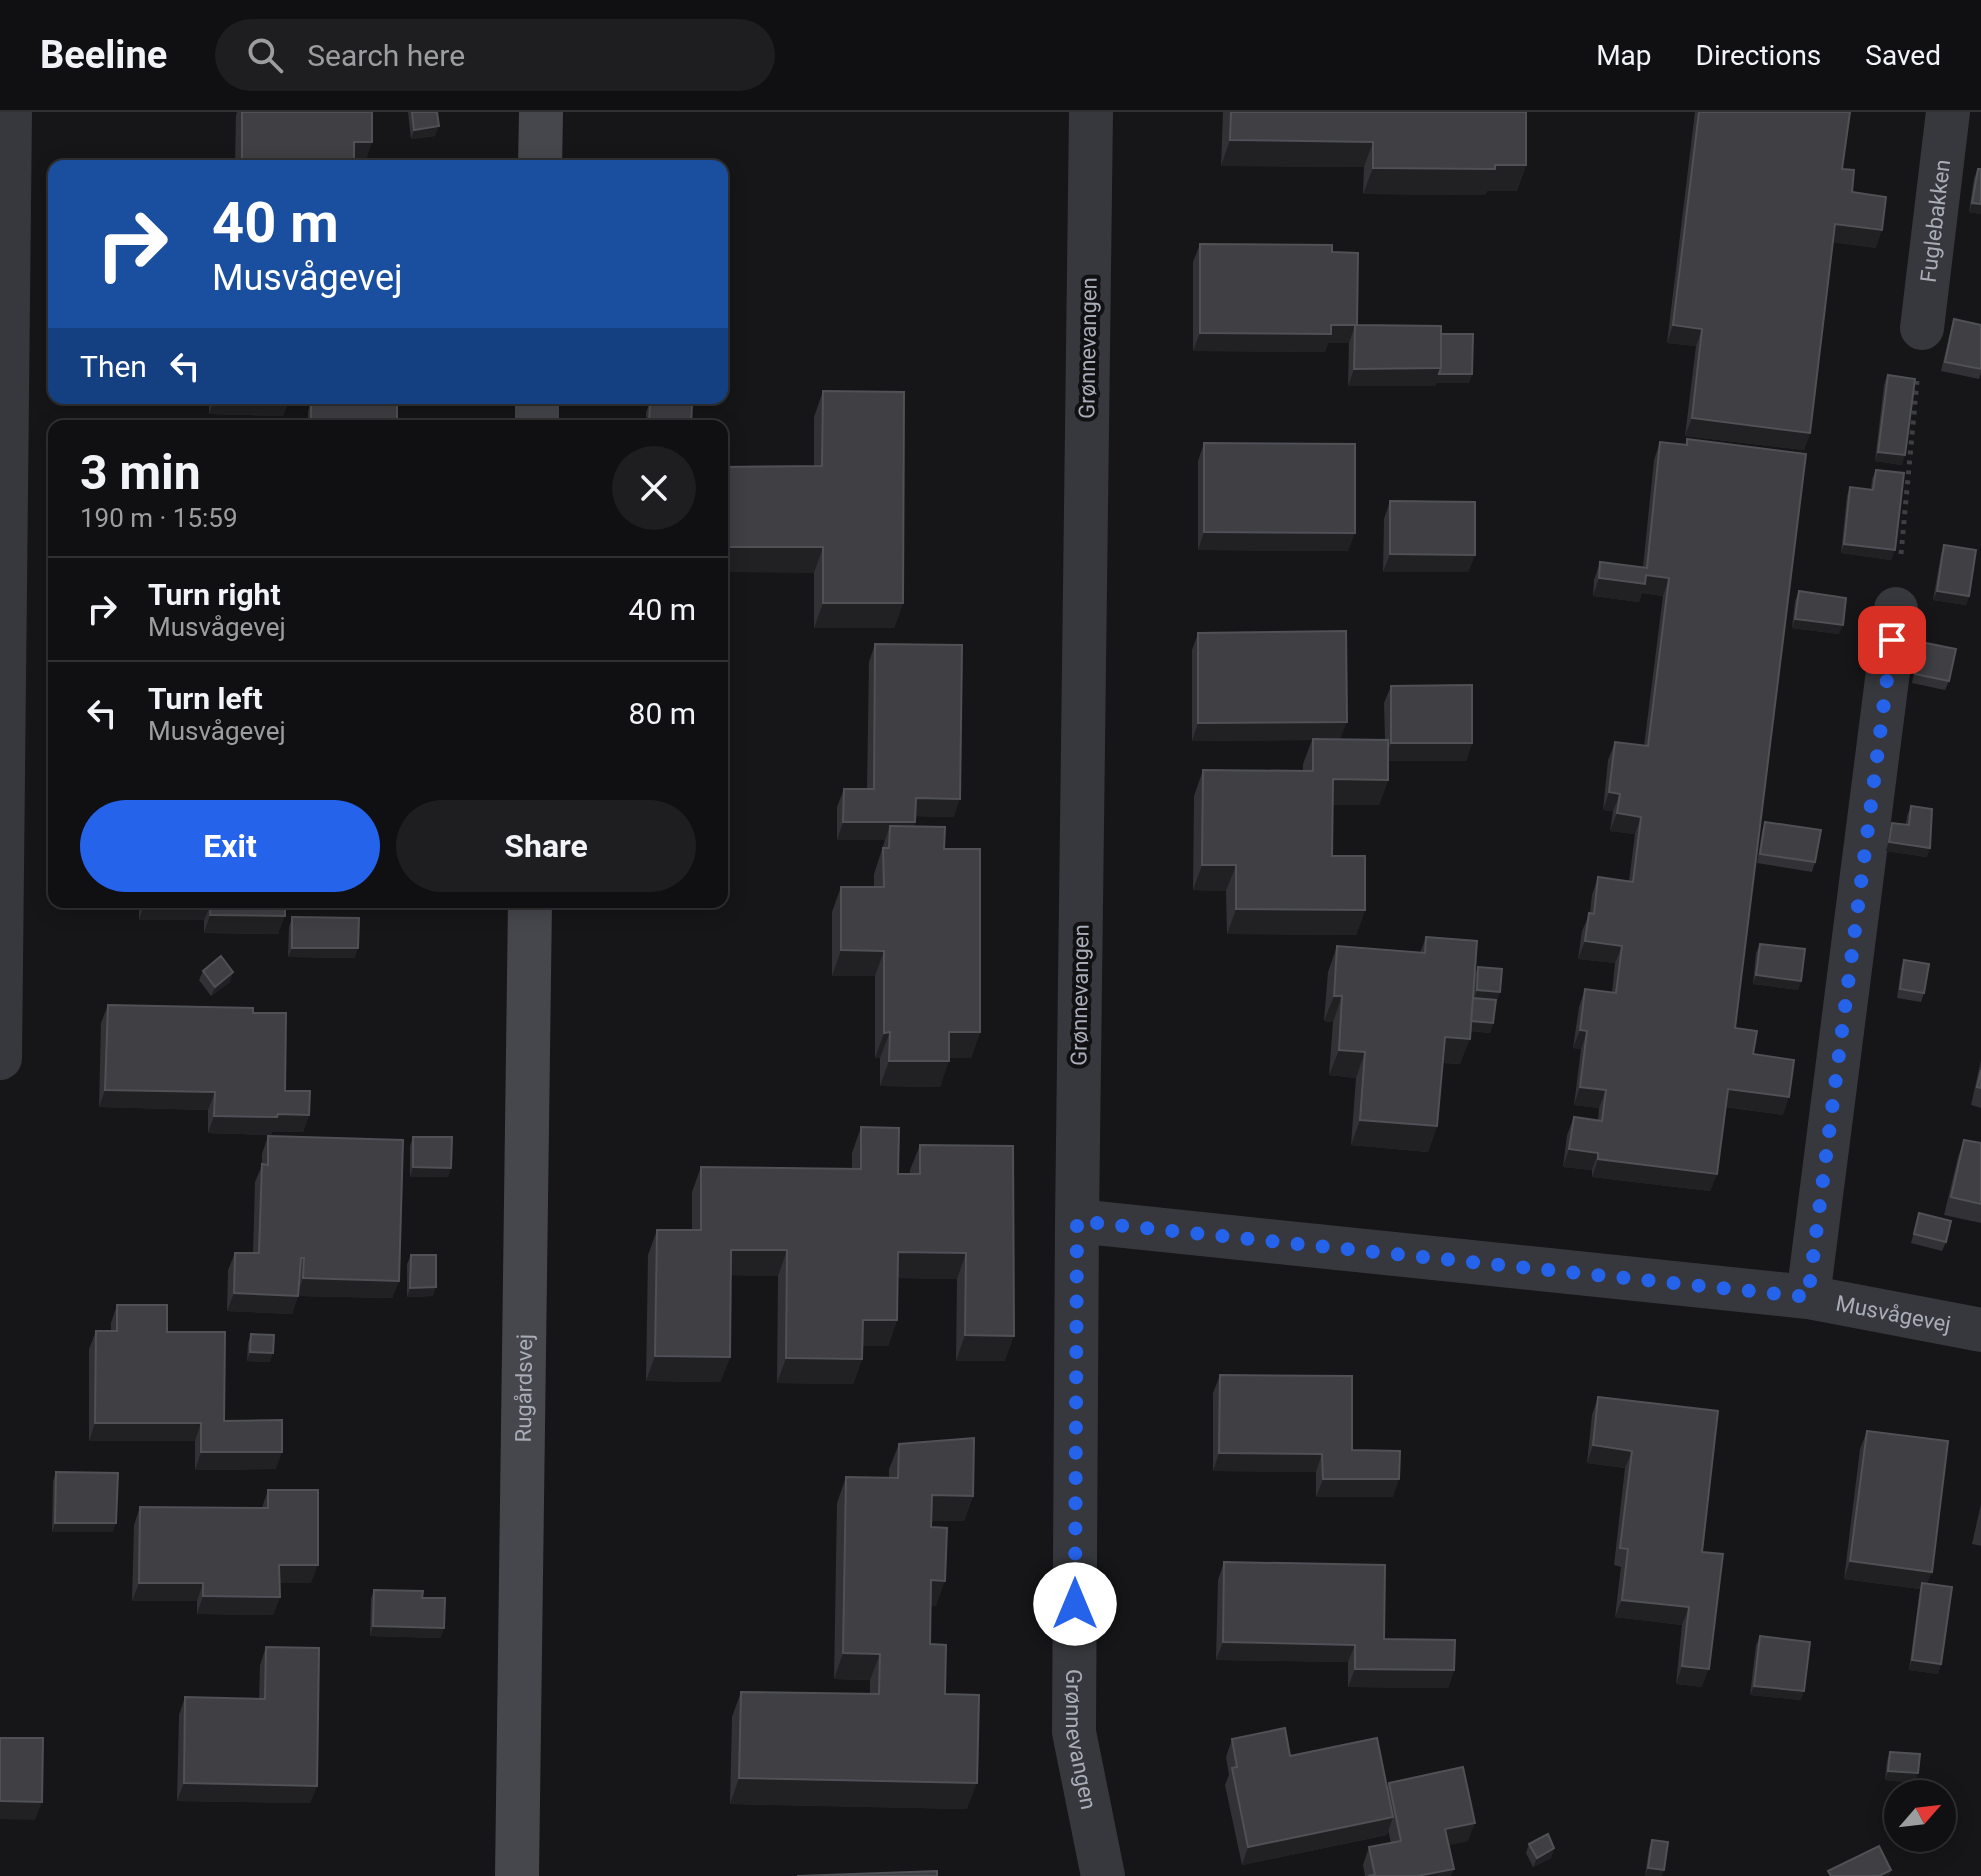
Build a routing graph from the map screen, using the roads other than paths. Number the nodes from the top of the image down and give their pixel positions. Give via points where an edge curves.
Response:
1 (10, 112) edge
2 (541, 112) edge
3 (1091, 112) edge
4 (1948, 112) edge
5 (540, 160) edge
6 (1922, 328) road end
7 (1896, 609) road end
8 (530, 908) edge
9 (0, 1058) edge
10 (1077, 1221) junction
11 (1808, 1297) junction
12 (1981, 1330) edge
13 (517, 1876) edge
14 (1103, 1876) edge

1 - 9 street
2 - 5 main road
3 - 10 street, Grønnevangen
4 - 6 street, Fuglebakken
7 - 11 street, Musvågevej
8 - 13 main road, Rugårdsvej
10 - 11 street, Musvågevej
10 - 14 street, Grønnevangen via 1074,1732
11 - 12 street, Musvågevej

